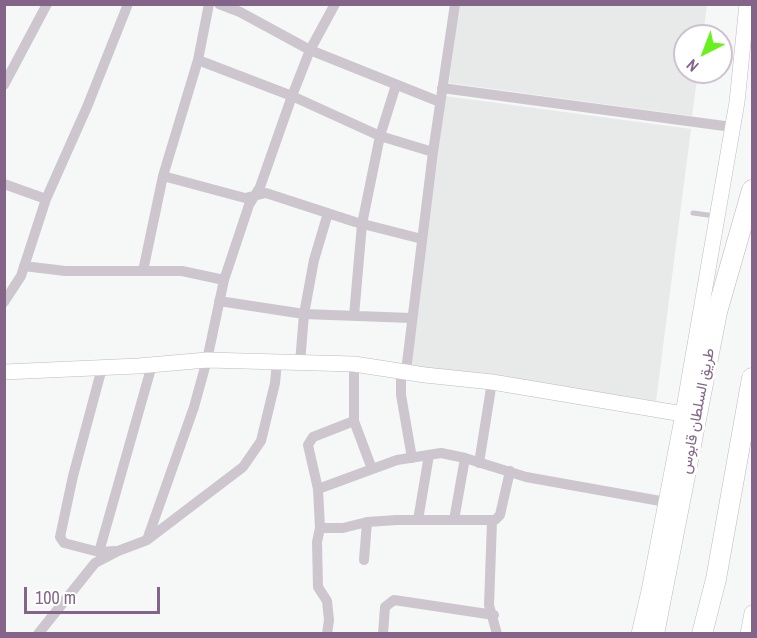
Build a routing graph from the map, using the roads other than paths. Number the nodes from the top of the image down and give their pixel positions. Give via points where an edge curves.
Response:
1 (47, 4) edge
2 (128, 4) edge
3 (209, 4) edge
4 (219, 4) edge
5 (335, 4) edge
6 (455, 4) edge
7 (747, 4) edge
8 (310, 50) junction
9 (198, 60) junction
10 (4, 85) edge
11 (396, 85) junction
12 (442, 88) junction
13 (292, 96) junction
14 (440, 102) junction
15 (732, 127) junction
16 (380, 136) junction
17 (433, 152) junction
18 (163, 176) junction
19 (4, 184) edge
20 (753, 190) edge
21 (255, 196) junction
22 (46, 198) junction
23 (328, 213) junction
24 (693, 213) dead end
25 (717, 216) junction
26 (362, 224) junction
27 (422, 239) junction
28 (24, 266) junction
29 (143, 271) junction
30 (224, 280) junction
31 (219, 301) junction
32 (4, 302) edge
33 (303, 315) junction
34 (354, 316) junction
35 (411, 318) junction
36 (207, 360) junction
37 (277, 362) junction
38 (300, 363) junction
39 (354, 364) junction
40 (152, 365) junction
41 (102, 368) junction
42 (403, 371) junction
43 (4, 372) edge
44 (753, 378) edge
45 (492, 382) junction
46 (683, 414) junction
47 (354, 421) junction
48 (429, 455) junction
49 (412, 458) junction
50 (465, 458) junction
51 (479, 463) junction
52 (372, 469) junction
53 (510, 471) junction
54 (318, 489) junction
55 (666, 502) junction
56 (418, 520) junction
57 (454, 520) junction
58 (492, 521) junction
59 (367, 522) junction
60 (320, 528) junction
61 (147, 540) junction
62 (118, 551) junction
63 (99, 552) junction
64 (364, 560) dead end
65 (753, 613) edge
66 (494, 615) junction
67 (38, 633) edge
68 (327, 633) edge
69 (383, 633) edge
70 (497, 633) edge
71 (639, 633) edge
72 (654, 633) edge
73 (702, 633) edge
74 (748, 633) edge

1 - 10 street
2 - 22 street
3 - 9 street
4 - 8 street
5 - 8 street
6 - 12 street
7 - 15 street
8 - 11 street
8 - 13 street
9 - 13 street
9 - 18 street
11 - 14 street
11 - 16 street
12 - 14 street
12 - 15 street
13 - 16 street
13 - 21 street
14 - 17 street
15 - 25 street
16 - 17 street
16 - 26 street
17 - 27 street
18 - 21 street via 245,198
18 - 29 street
19 - 22 street
20 - 72 highway, طريق السلطان قابوس via 717,312
21 - 23 street via 266,194
21 - 30 street
22 - 28 street
23 - 26 street
23 - 33 street
24 - 25 lane
25 - 46 street
26 - 27 street
26 - 34 street
27 - 35 street
28 - 29 street via 65,271
28 - 32 street
29 - 30 street via 182,271
30 - 31 street
31 - 33 street
31 - 36 street
33 - 34 street
33 - 38 street
34 - 35 street
35 - 42 street
36 - 37 street
36 - 40 street
36 - 61 street
37 - 38 street
37 - 61 street via 276,383 261,441 243,467
38 - 39 street
39 - 42 street
39 - 47 street
40 - 41 street
40 - 63 street
41 - 43 street
41 - 63 street via 60,537 64,543
42 - 45 street
42 - 49 street via 401,395
44 - 73 highway via 716,579
45 - 46 street
45 - 51 street
46 - 55 street
47 - 52 street
47 - 54 street via 310,440 308,449
48 - 49 street
48 - 50 street
48 - 56 street
49 - 52 street
50 - 51 street
50 - 57 street
51 - 53 street
52 - 54 street
53 - 55 street
53 - 58 street via 500,515
54 - 60 street
55 - 71 street
56 - 57 street
56 - 59 street
57 - 58 street
58 - 66 street via 489,605
59 - 60 street
59 - 64 street
60 - 68 street via 318,587 327,602
61 - 62 street
62 - 63 street
62 - 67 street via 95,563
65 - 74 street
66 - 69 street via 394,600 385,607
66 - 70 street

